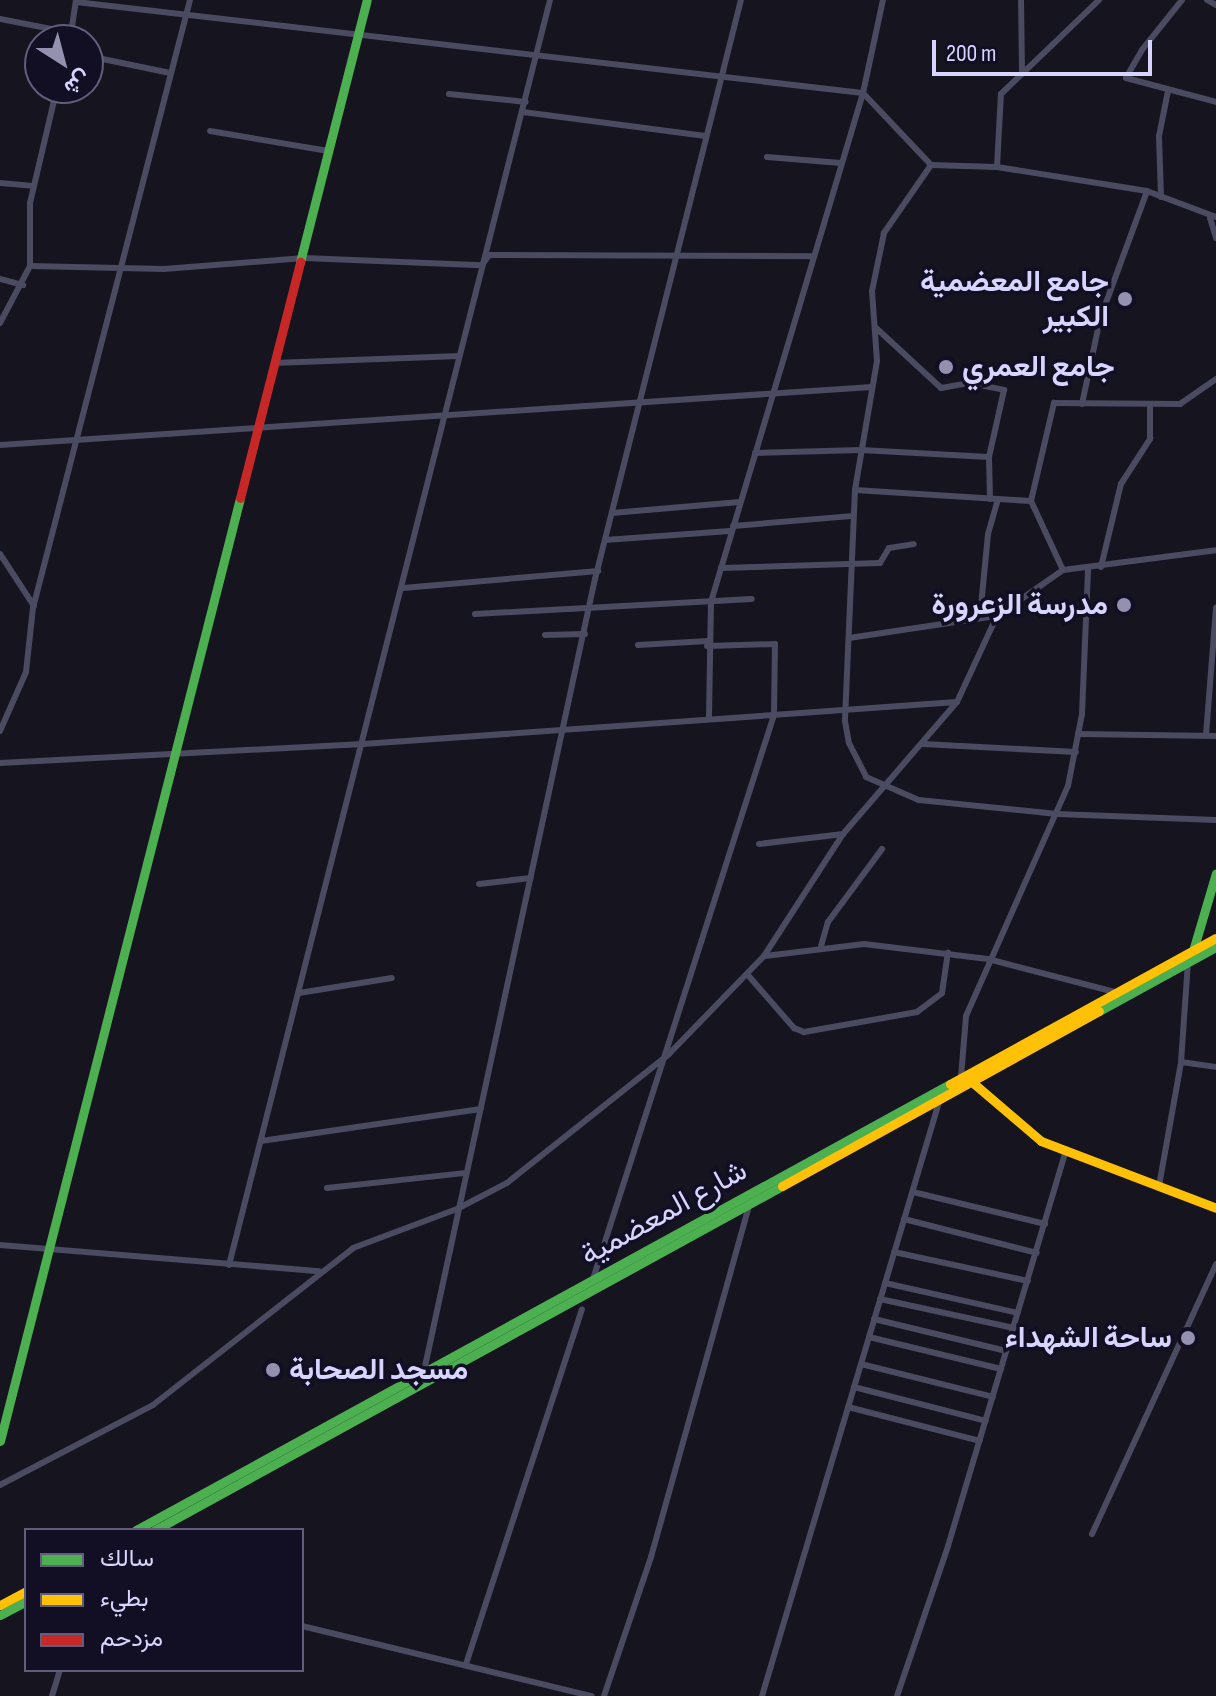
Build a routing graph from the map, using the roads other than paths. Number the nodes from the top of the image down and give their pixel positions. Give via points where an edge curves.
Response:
1 (190, 0) edge
2 (367, 0) edge
3 (550, 0) edge
4 (741, 0) edge
5 (883, 0) edge
6 (1021, 0) edge
7 (1099, 0) edge
8 (1182, 0) edge
9 (1207, 0) edge
10 (76, 1) edge
11 (1216, 5) edge
12 (186, 13) junction
13 (0, 19) edge
14 (73, 24) edge
15 (24, 25) edge
16 (359, 33) junction
17 (536, 54) junction
18 (104, 59) edge
19 (170, 73) junction
20 (1022, 74) junction
21 (721, 76) junction
22 (1168, 91) junction
23 (863, 93) junction
24 (449, 94) dead end
25 (526, 102) junction
26 (1216, 102) edge
27 (53, 104) edge
28 (523, 112) junction
29 (210, 131) dead end
30 (705, 136) junction
31 (328, 151) junction
32 (767, 157) dead end
33 (841, 163) junction
34 (931, 165) junction
35 (997, 167) junction
36 (0, 183) edge
37 (33, 186) junction
38 (1147, 191) junction
39 (1161, 197) junction
40 (1213, 217) edge
41 (1216, 238) edge
42 (676, 256) junction
43 (814, 256) junction
44 (299, 261) junction
45 (123, 265) junction
46 (482, 265) junction
47 (30, 266) junction
48 (0, 279) edge
49 (23, 285) junction
50 (0, 323) edge
51 (875, 327) junction
52 (459, 356) junction
53 (274, 363) junction
54 (1216, 379) edge
55 (872, 387) junction
56 (771, 396) junction
57 (1082, 404) junction
58 (637, 405) junction
59 (1150, 405) junction
60 (446, 417) junction
61 (256, 430) junction
62 (79, 443) junction
63 (0, 445) edge
64 (861, 450) junction
65 (755, 453) junction
66 (989, 457) junction
67 (855, 490) junction
68 (990, 499) junction
69 (998, 500) junction
70 (1031, 501) junction
71 (740, 502) junction
72 (612, 513) junction
73 (851, 516) junction
74 (731, 528) junction
75 (605, 540) junction
76 (914, 544) dead end
77 (1216, 550) edge
78 (0, 554) edge
79 (852, 564) junction
80 (1101, 567) junction
81 (721, 568) junction
82 (1088, 569) junction
83 (1063, 570) junction
84 (598, 571) junction
85 (403, 588) junction
86 (752, 599) dead end
87 (711, 602) junction
88 (34, 606) junction
89 (591, 606) junction
90 (1216, 607) edge
91 (475, 614) dead end
92 (980, 616) junction
93 (997, 616) junction
94 (585, 634) junction
95 (545, 635) dead end
96 (849, 638) junction
97 (707, 644) junction
98 (638, 645) dead end
99 (957, 702) junction
100 (849, 711) junction
101 (774, 715) junction
102 (709, 716) junction
103 (565, 728) junction
104 (0, 731) edge
105 (1078, 734) junction
106 (1206, 735) junction
107 (1216, 736) edge
108 (363, 744) junction
109 (923, 744) junction
110 (176, 751) junction
111 (1076, 752) junction
112 (0, 763) edge
113 (886, 788) junction
114 (1057, 814) junction
115 (1216, 820) edge
116 (843, 834) junction
117 (759, 844) dead end
118 (882, 849) dead end
119 (531, 878) junction
120 (1215, 879) edge
121 (479, 884) dead end
122 (1216, 938) edge
123 (821, 946) junction
124 (1216, 947) edge
125 (1193, 951) junction
126 (948, 952) junction
127 (764, 956) junction
128 (988, 959) junction
129 (1188, 963) junction
130 (747, 974) junction
131 (392, 978) dead end
132 (1134, 990) junction
133 (299, 993) junction
134 (1118, 994) junction
135 (669, 1054) junction
136 (1181, 1062) junction
137 (1216, 1067) edge
138 (961, 1077) junction
139 (972, 1082) junction
140 (940, 1099) junction
141 (481, 1109) junction
142 (261, 1141) junction
143 (1066, 1149) junction
144 (466, 1173) junction
145 (1159, 1186) junction
146 (327, 1188) dead end
147 (913, 1192) junction
148 (750, 1203) junction
149 (1216, 1208) edge
150 (457, 1209) junction
151 (904, 1219) junction
152 (1045, 1224) junction
153 (0, 1245) edge
154 (49, 1251) junction
155 (894, 1252) junction
156 (1037, 1253) junction
157 (1216, 1264) edge
158 (229, 1265) junction
159 (320, 1271) junction
160 (593, 1279) junction
161 (1028, 1281) junction
162 (885, 1283) junction
163 (880, 1299) junction
164 (582, 1309) dead end
165 (1018, 1313) junction
166 (874, 1319) junction
167 (1014, 1328) junction
168 (869, 1337) junction
169 (1006, 1351) junction
170 (861, 1364) junction
171 (1001, 1369) junction
172 (424, 1371) junction
173 (411, 1384) junction
174 (854, 1387) junction
175 (993, 1397) junction
176 (848, 1407) junction
177 (986, 1421) junction
178 (0, 1441) edge
179 (980, 1441) junction
180 (0, 1485) edge
181 (140, 1528) edge
182 (159, 1528) edge
183 (1092, 1534) dead end
184 (24, 1592) edge
185 (24, 1602) edge
186 (0, 1605) edge
187 (0, 1615) edge
188 (304, 1626) edge
189 (466, 1664) junction
190 (59, 1672) edge
191 (52, 1696) edge
192 (592, 1696) edge
193 (604, 1696) edge
194 (762, 1696) edge
195 (897, 1696) edge

1 - 12 street
2 - 16 main road
3 - 17 street
4 - 21 street
5 - 23 street
6 - 20 street
7 - 20 street
8 - 22 street via 1126,78
9 - 11 street
10 - 12 street
10 - 14 street
12 - 16 street
12 - 19 street
13 - 15 street
16 - 17 street
16 - 31 main road
17 - 21 street
17 - 25 street
18 - 19 street
19 - 45 street
20 - 35 street via 1001,94
21 - 23 street
21 - 30 street
22 - 26 street
22 - 39 street via 1159,136
23 - 33 street
23 - 34 street
24 - 25 street
25 - 28 street
27 - 37 street
28 - 30 street
28 - 46 street
29 - 31 street
30 - 42 street
31 - 44 main road
32 - 33 street
33 - 43 street
34 - 35 street
34 - 51 street via 884,233 872,291
35 - 38 street
36 - 37 street
37 - 47 street
38 - 39 street
38 - 57 street via 1100,319
39 - 40 street
40 - 41 street
42 - 43 street
42 - 46 street via 489,255
42 - 58 street
43 - 56 street
44 - 45 street via 164,269
44 - 46 street
44 - 53 main road
45 - 47 street
45 - 62 street
46 - 52 street
47 - 49 street
48 - 49 street
49 - 50 street
51 - 55 street
51 - 66 street via 941,388 969,383 1004,390
52 - 53 street
52 - 60 street
53 - 61 main road
54 - 59 street via 1180,404
55 - 56 street
55 - 64 street
56 - 58 street
56 - 65 street
57 - 59 street
57 - 70 street via 1054,403
58 - 60 street
58 - 72 street
59 - 80 street via 1150,439 1121,484
60 - 61 street
60 - 85 street
61 - 62 street
61 - 110 main road
62 - 63 street
62 - 88 street
64 - 65 street
64 - 66 street
64 - 67 street
65 - 71 street
66 - 68 street
67 - 68 street
67 - 73 street
68 - 69 street
69 - 70 street
69 - 92 street via 988,534
70 - 83 street
71 - 72 street
71 - 74 street
72 - 75 street
73 - 74 street
73 - 79 street
74 - 75 street
74 - 81 street
75 - 84 street
76 - 79 street via 889,548 880,563
77 - 80 street
78 - 88 street
79 - 81 street
79 - 96 street
80 - 82 street
81 - 87 street
82 - 83 street
82 - 105 street
83 - 93 street
84 - 85 street
84 - 89 street
85 - 108 street
86 - 87 street
87 - 89 street
87 - 97 street
88 - 104 street via 26,672
89 - 91 street
89 - 94 street
90 - 106 street
92 - 93 street
92 - 96 street
93 - 99 street
94 - 95 street
94 - 103 street
96 - 100 street
97 - 98 street
97 - 101 street via 775,644
97 - 102 street
99 - 100 street
99 - 109 street
100 - 101 street
100 - 113 street via 849,743 866,777
101 - 102 street
101 - 135 street
102 - 103 street
103 - 108 street
103 - 119 street
105 - 106 street
105 - 111 street
106 - 107 street
108 - 110 street
108 - 133 street
109 - 111 street
109 - 113 street
110 - 112 street
110 - 154 main road
111 - 114 street
113 - 114 street via 919,800
113 - 116 street
114 - 115 street
114 - 128 street
116 - 117 street
116 - 127 street
118 - 123 street via 828,922
119 - 121 street
119 - 141 street
120 - 125 main road
122 - 125 main road, شارع المعضمية
123 - 126 street via 864,944
123 - 127 street
124 - 129 main road, شارع المعضمية
125 - 129 main road
125 - 132 main road, شارع المعضمية
126 - 128 street
126 - 130 street via 942,993 917,1012 804,1032 794,1028
127 - 130 street
128 - 134 street via 1095,983
128 - 138 street via 966,1016
129 - 132 main road, شارع المعضمية
129 - 136 street
130 - 135 street
131 - 133 street
132 - 134 main road, شارع المعضمية
132 - 139 main road, شارع المعضمية
133 - 142 street
134 - 138 main road, شارع المعضمية
135 - 150 street via 559,1147
135 - 160 street via 651,1093
136 - 137 street
136 - 145 street
138 - 160 main road, شارع المعضمية
139 - 140 main road, شارع المعضمية
139 - 143 main road via 1041,1141
140 - 147 street
140 - 148 main road, شارع المعضمية
141 - 142 street
141 - 144 street
142 - 158 street
143 - 145 main road
143 - 152 street
144 - 146 street
144 - 150 street
145 - 149 main road
147 - 151 street
147 - 152 street
148 - 173 main road, شارع المعضمية
148 - 193 street via 651,1557
150 - 159 street via 353,1248
150 - 172 street
151 - 155 street
151 - 156 street
152 - 156 street
153 - 154 street
154 - 158 street
154 - 178 main road
155 - 161 street
155 - 162 street
156 - 161 street
157 - 183 street
158 - 159 street
159 - 180 street via 153,1405
160 - 172 main road, شارع المعضمية
161 - 165 street
162 - 163 street
162 - 165 street
163 - 166 street
163 - 167 street
164 - 189 street
165 - 167 street
166 - 168 street
166 - 169 street
167 - 169 street
168 - 170 street
168 - 171 street
169 - 171 street
170 - 174 street
170 - 175 street
171 - 175 street
172 - 173 main road, شارع المعضمية
173 - 181 main road, شارع المعضمية
173 - 182 main road, شارع المعضمية
174 - 176 street
174 - 177 street
175 - 177 street
176 - 179 street
176 - 194 street
177 - 179 street
179 - 195 street
184 - 186 main road
185 - 187 main road
188 - 189 street
189 - 192 street
190 - 191 street

